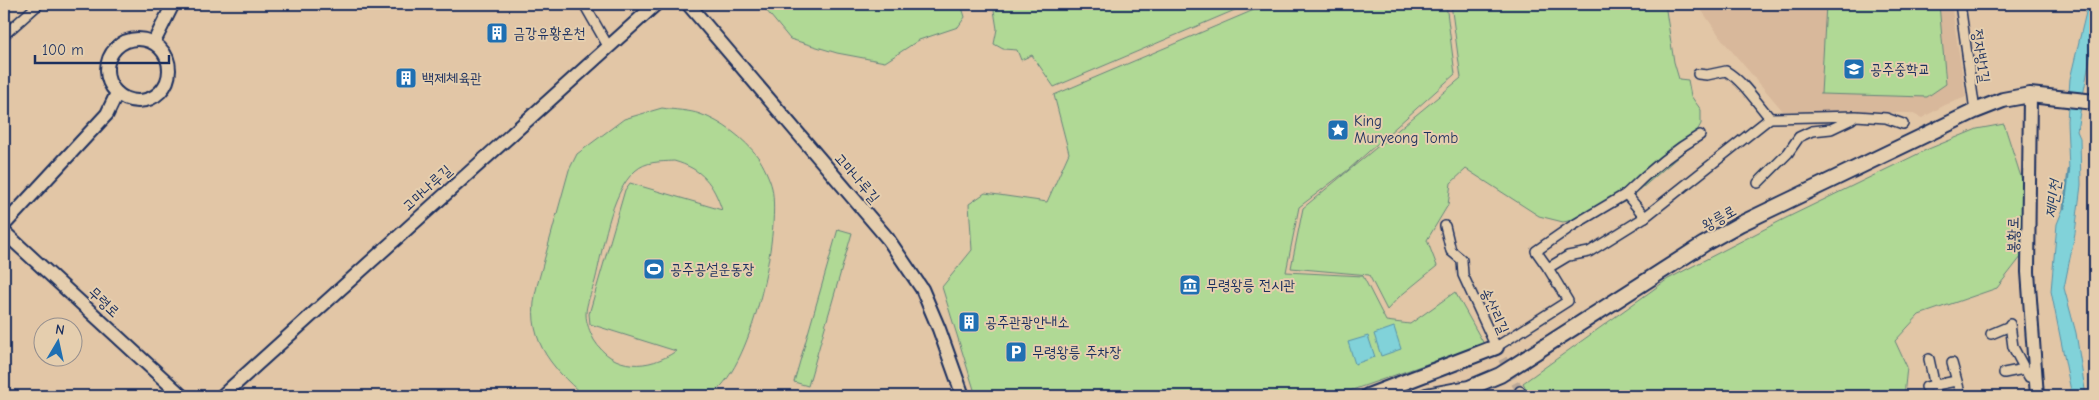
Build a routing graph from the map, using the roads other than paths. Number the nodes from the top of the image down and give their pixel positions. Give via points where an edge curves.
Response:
1 (39, 4) edge
2 (173, 4) edge
3 (584, 4) edge
4 (656, 4) edge
5 (688, 4) edge
6 (1960, 4) edge
7 (4, 35) edge
8 (154, 42) junction
9 (608, 46) junction
10 (1698, 74) dead end
11 (117, 93) junction
12 (2036, 95) junction
13 (2095, 102) edge
14 (1974, 111) junction
15 (1856, 116) junction
16 (1770, 118) junction
17 (1903, 124) dead end
18 (1700, 135) dead end
19 (1758, 183) dead end
20 (1626, 194) junction
21 (1645, 217) junction
22 (4, 225) edge
23 (1445, 226) dead end
24 (4, 232) edge
25 (1548, 268) junction
26 (1991, 334) dead end
27 (1496, 347) junction
28 (1929, 359) dead end
29 (1952, 363) dead end
30 (2024, 369) junction
31 (2004, 373) dead end
32 (2036, 376) junction
33 (1956, 381) junction
34 (1926, 387) dead end
35 (1472, 392) edge
36 (1936, 392) edge
37 (182, 396) edge
38 (222, 396) edge
39 (963, 396) edge
40 (1368, 396) edge
41 (1426, 396) edge
42 (1961, 396) edge
43 (2037, 396) edge

1 - 7 street
2 - 8 main road
3 - 9 street
4 - 9 main road, 고마나루길
5 - 39 main road, 고마나루길 via 888,239 922,289
6 - 14 street, 정자방1길
8 - 11 main road via 134,38 115,47 106,66 106,76
8 - 11 main road via 162,49 170,68 164,88 156,96 141,101 126,99
9 - 38 main road, 고마나루길
10 - 16 street via 1726,71 1750,92
11 - 22 main road via 107,114
12 - 13 main road, 왕릉로
12 - 14 main road, 왕릉로 via 2003,100
12 - 32 main road, 봉황로 via 2028,272
14 - 35 main road, 왕릉로 via 1704,244
15 - 16 street
15 - 17 street via 1886,118
15 - 19 street via 1831,129 1812,131 1799,137
16 - 21 street
18 - 20 street
20 - 21 street
20 - 25 street via 1536,251
21 - 25 street via 1589,252 1568,256
23 - 27 street, 송산리길 via 1451,251 1462,260 1463,275
24 - 37 main road, 무령로
25 - 27 street via 1568,301
26 - 30 street via 2010,325 2013,346
27 - 40 main road
28 - 36 street
29 - 33 street
30 - 31 street
30 - 32 street via 2029,377
32 - 43 main road, 봉황로
33 - 36 street
33 - 42 street
34 - 36 street
35 - 41 main road, 왕릉로

